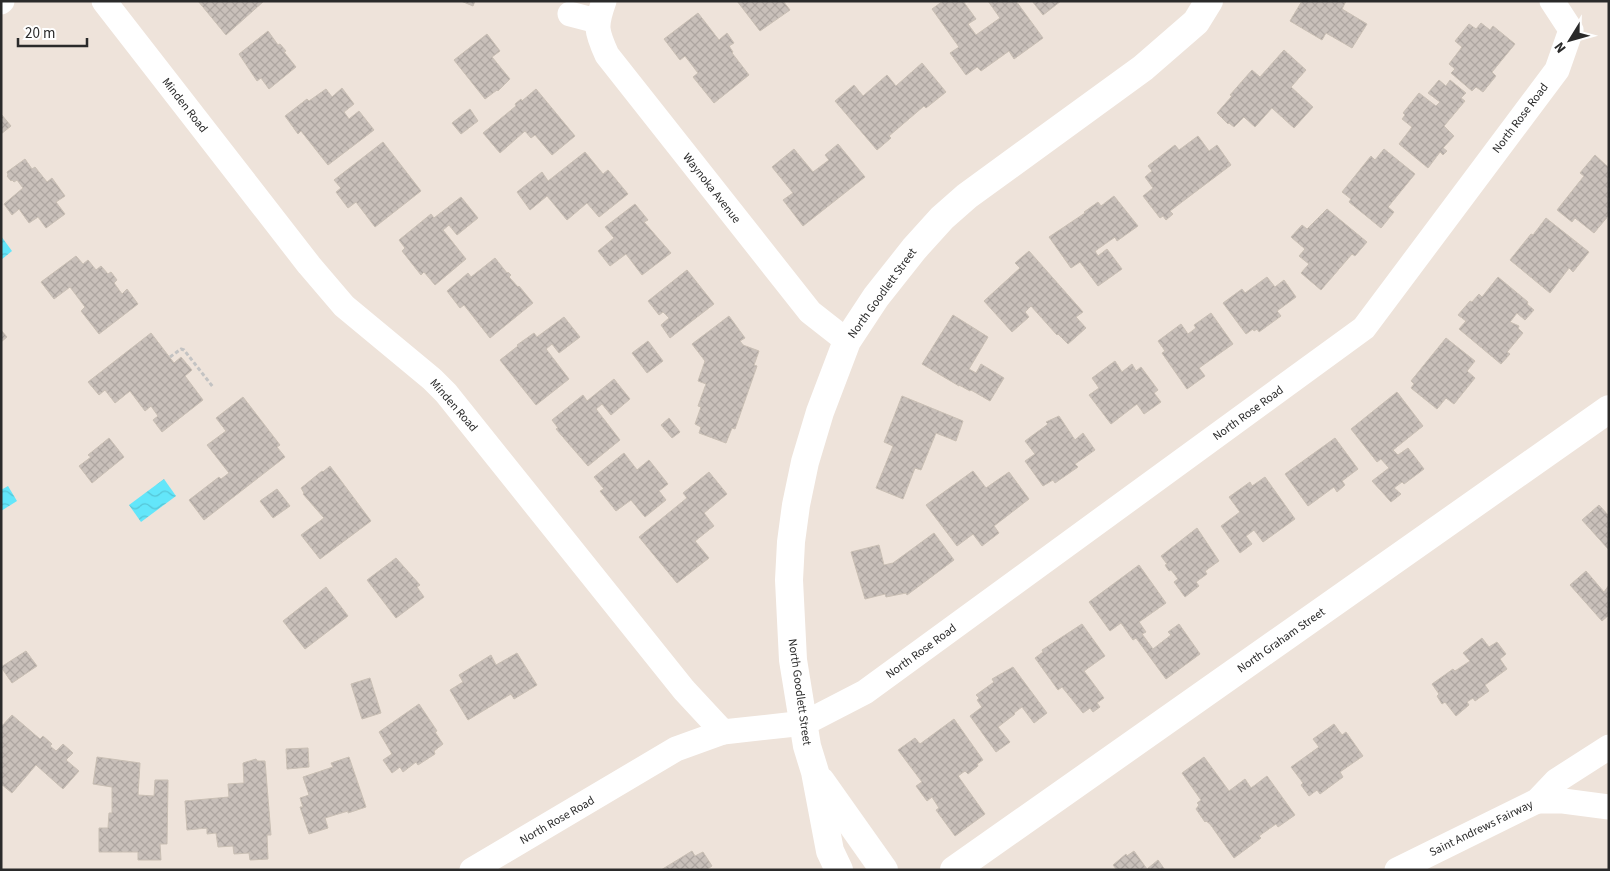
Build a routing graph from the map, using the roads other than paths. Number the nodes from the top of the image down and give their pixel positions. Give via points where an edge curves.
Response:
1 (104, 1) edge
2 (1209, 1) edge
3 (1552, 1) edge
4 (600, 11) edge
5 (570, 14) dead end
6 (847, 341) junction
7 (1609, 409) edge
8 (805, 723) junction
9 (723, 732) junction
10 (1609, 747) edge
11 (814, 772) junction
12 (1537, 801) junction
13 (1609, 807) edge
14 (472, 870) edge
15 (839, 870) edge
16 (884, 870) edge
17 (954, 870) edge
18 (1397, 870) edge

1 - 9 street, Minden Road via 309,265 344,306 446,393 684,690
2 - 6 main road, North Goodlett Street via 1196,22 1142,68 974,190 942,218 876,297
3 - 8 street, North Rose Road via 1571,30 1556,70 1364,328 866,692
4 - 5 street
4 - 6 street, Waynoka Avenue via 600,38 607,55 810,312
6 - 8 main road, North Goodlett Street via 823,402 805,462 791,542 789,580 793,660
7 - 17 main road, North Graham Street
8 - 9 street
8 - 11 main road, North Goodlett Street
9 - 14 street, North Rose Road via 676,749
10 - 12 street, Saint Andrews Fairway via 1556,782
11 - 15 main road, North Goodlett Street via 830,852
11 - 16 main road, North Goodlett Street
12 - 13 street
12 - 18 street, Saint Andrews Fairway

